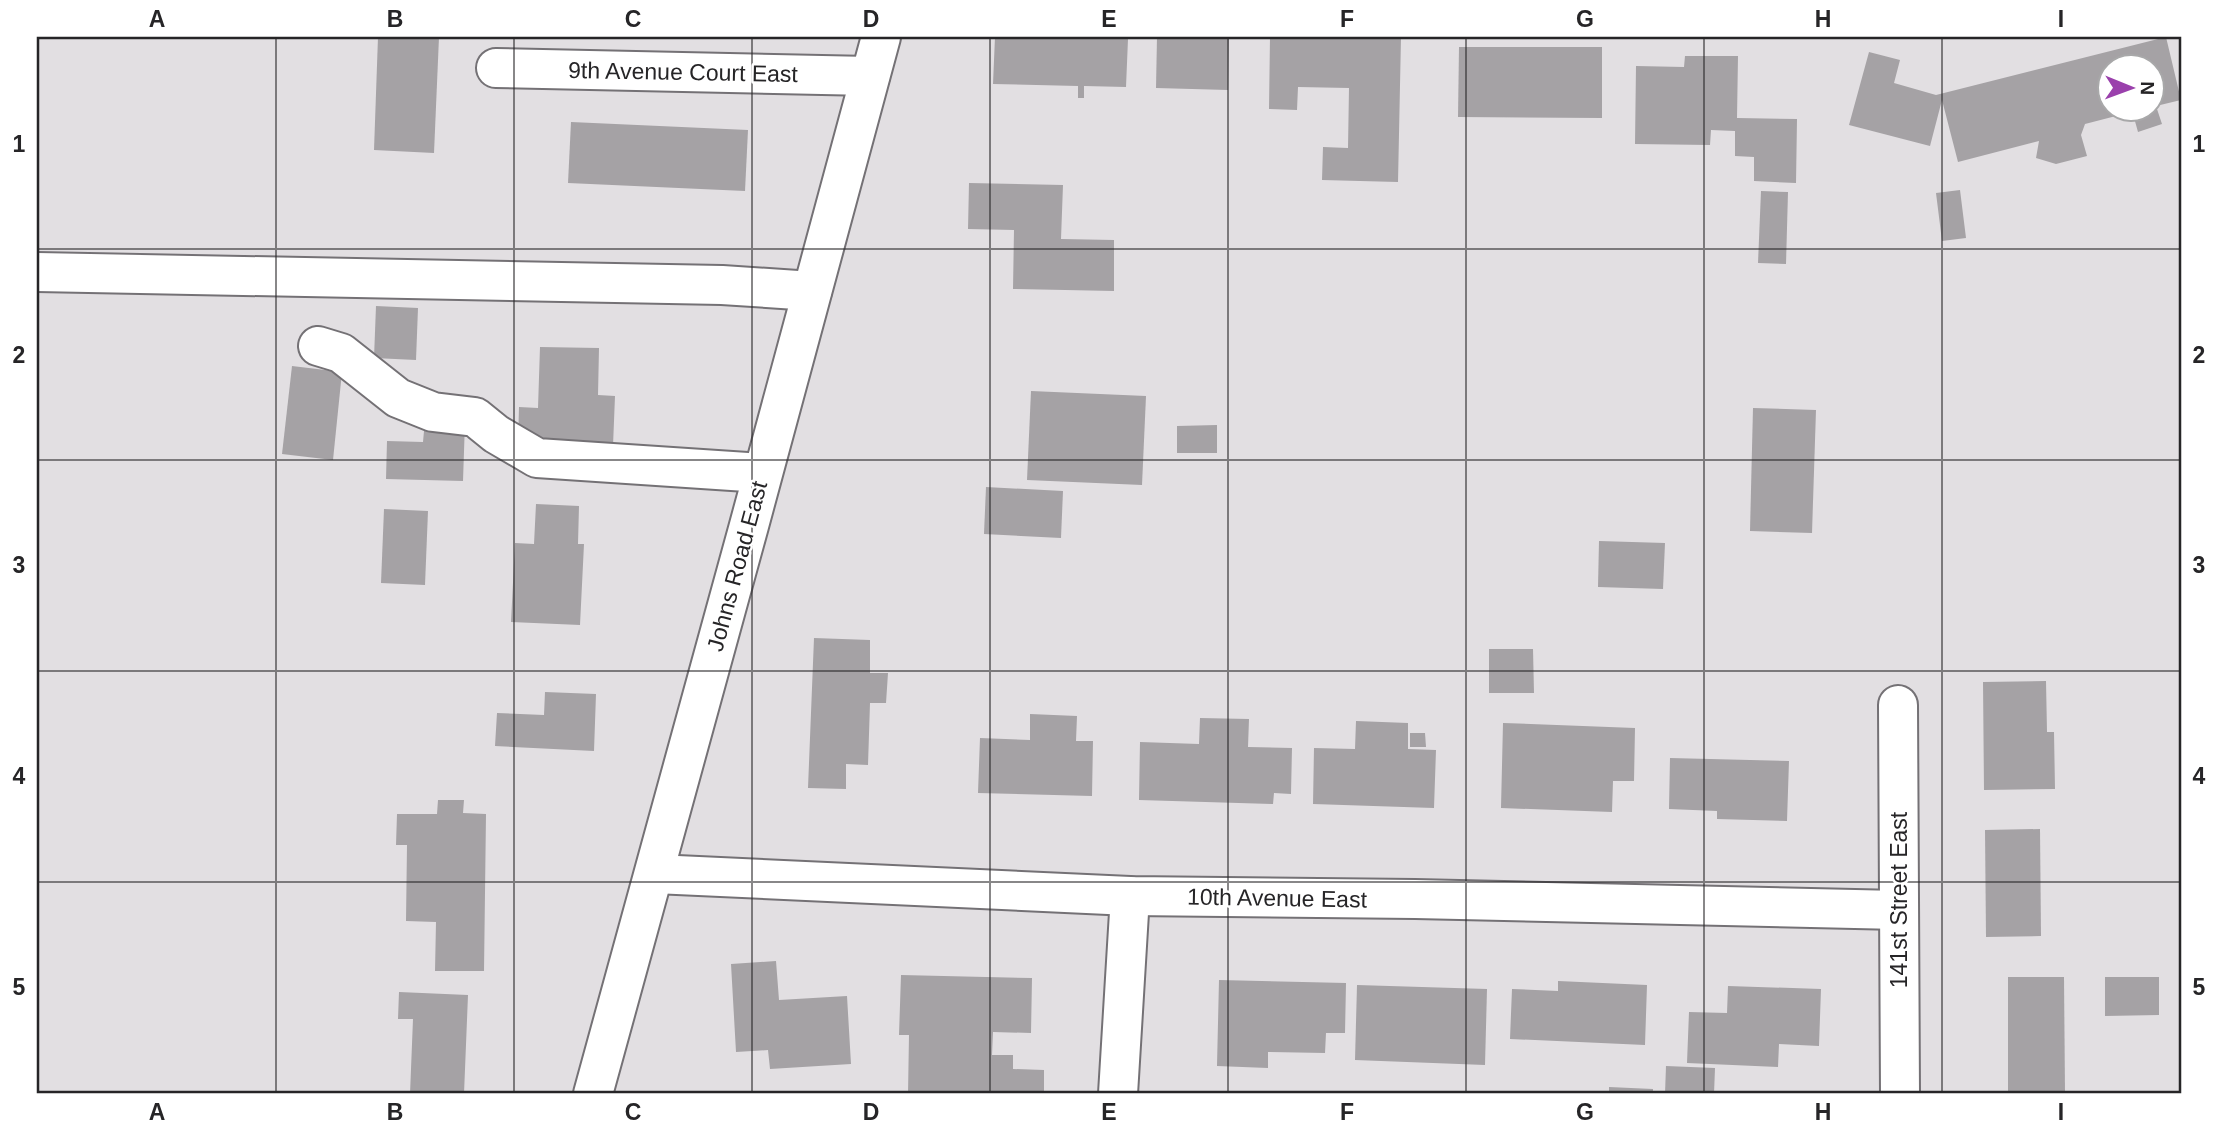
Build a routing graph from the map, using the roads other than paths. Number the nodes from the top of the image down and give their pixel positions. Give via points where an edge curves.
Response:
1 (881, 37) edge
2 (496, 68) dead end
3 (870, 76) junction
4 (37, 272) edge
5 (812, 291) junction
6 (318, 346) dead end
7 (762, 473) junction
8 (1898, 705) dead end
9 (655, 874) junction
10 (1130, 896) junction
11 (1899, 909) junction
12 (593, 1094) edge
13 (1118, 1094) edge
14 (1900, 1094) edge

1 - 3 street, Johns Road East
2 - 3 street, 9th Avenue Court East
3 - 5 street, Johns Road East
4 - 5 street
5 - 7 street, Johns Road East
6 - 7 street via 341,353 398,398 433,412 475,417 537,458
7 - 9 street, Johns Road East
8 - 11 street, 141st Street East
9 - 10 street, 10th Avenue East
9 - 12 street, Johns Road East
10 - 11 street, 10th Avenue East
10 - 13 street
11 - 14 street, 141st Street East

